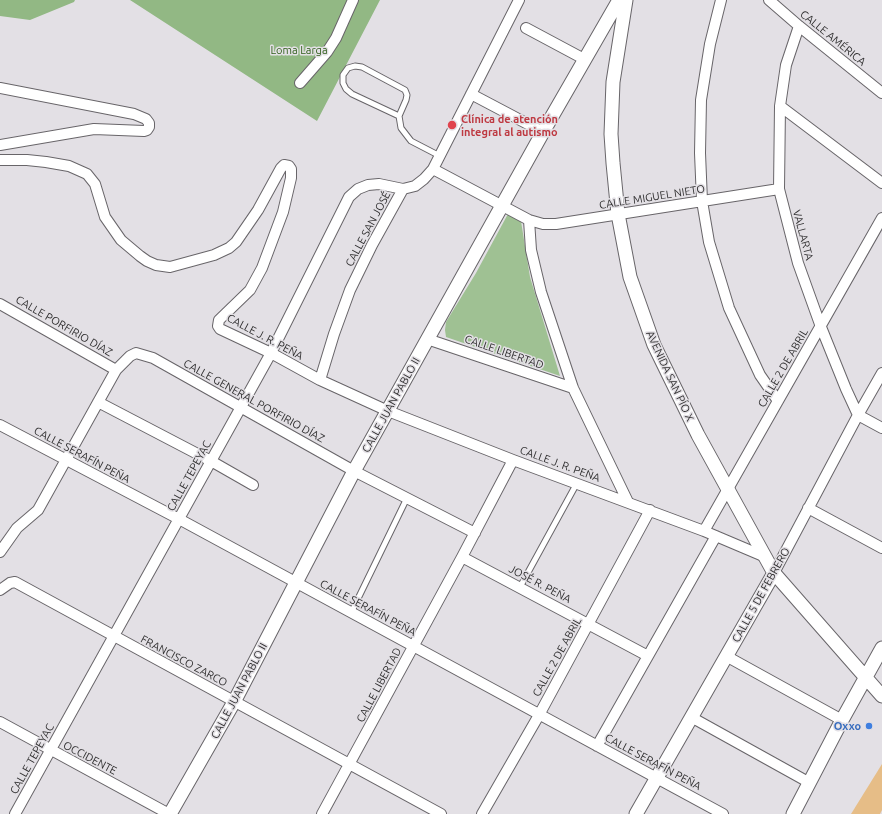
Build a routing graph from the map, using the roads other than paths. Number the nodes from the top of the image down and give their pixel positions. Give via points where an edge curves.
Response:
1 (354, 0) edge
2 (512, 0) edge
3 (519, 0) edge
4 (619, 0) edge
5 (626, 0) edge
6 (721, 0) edge
7 (769, 0) edge
8 (785, 0) edge
9 (779, 9) junction
10 (514, 12) junction
11 (799, 26) junction
12 (526, 28) dead end
13 (584, 59) junction
14 (300, 83) dead end
15 (0, 88) edge
16 (882, 93) edge
17 (472, 94) junction
18 (780, 106) junction
19 (399, 116) junction
20 (543, 132) junction
21 (0, 145) edge
22 (440, 156) junction
23 (0, 160) edge
24 (433, 169) junction
25 (882, 183) edge
26 (403, 189) junction
27 (779, 189) junction
28 (702, 201) junction
29 (503, 205) junction
30 (618, 214) junction
31 (882, 218) edge
32 (529, 220) junction
33 (0, 304) edge
34 (821, 327) junction
35 (428, 339) junction
36 (271, 353) junction
37 (116, 370) junction
38 (882, 373) edge
39 (320, 380) junction
40 (573, 388) junction
41 (778, 401) junction
42 (98, 402) junction
43 (241, 407) junction
44 (388, 412) junction
45 (858, 415) junction
46 (0, 425) edge
47 (882, 428) edge
48 (66, 459) junction
49 (513, 460) junction
50 (211, 461) junction
51 (354, 471) junction
52 (577, 483) junction
53 (253, 485) dead end
54 (727, 488) junction
55 (407, 498) junction
56 (628, 502) junction
57 (808, 508) junction
58 (650, 510) junction
59 (178, 520) junction
60 (704, 531) junction
61 (475, 533) junction
62 (716, 536) junction
63 (882, 548) edge
64 (0, 552) edge
65 (462, 556) junction
66 (763, 556) junction
67 (774, 573) junction
68 (296, 583) junction
69 (520, 587) junction
70 (0, 590) edge
71 (350, 612) junction
72 (589, 624) junction
73 (114, 636) junction
74 (413, 646) junction
75 (882, 648) edge
76 (648, 656) junction
77 (726, 656) junction
78 (866, 677) junction
79 (882, 696) edge
80 (234, 702) junction
81 (539, 714) junction
82 (690, 718) junction
83 (842, 720) junction
84 (0, 722) edge
85 (597, 746) junction
86 (51, 750) junction
87 (350, 764) junction
88 (656, 778) junction
89 (810, 783) junction
90 (15, 814) edge
91 (170, 814) edge
92 (322, 814) edge
93 (441, 814) edge
94 (482, 814) edge
95 (636, 814) edge
96 (723, 814) edge
97 (793, 814) edge

1 - 14 street via 327,52
2 - 10 lane
3 - 10 street, CALLE SAN JOSÉ
4 - 13 street, CALLE JUAN PABLO II
5 - 30 street, AVENIDA SAN PÍO X via 613,82 611,134
6 - 28 street via 710,44 701,100
7 - 9 street, CALLE AMÉRICA
8 - 9 street
9 - 11 street, CALLE AMÉRICA
10 - 17 street, CALLE SAN JOSÉ
11 - 16 street, CALLE AMÉRICA
11 - 18 street, VALLARTA via 786,65
12 - 13 street
13 - 20 street, CALLE JUAN PABLO II
15 - 21 street via 134,114 146,119 149,127 144,131 94,129
17 - 20 street
17 - 22 street, CALLE SAN JOSÉ
18 - 25 street
18 - 27 street, VALLARTA
19 - 19 lane via 346,89 342,83 343,75 348,68 362,67 405,90 406,100
19 - 22 lane via 401,128 410,141
20 - 29 street, CALLE JUAN PABLO II
22 - 24 street, CALLE SAN JOSÉ
23 - 36 street, CALLE J. R. PEÑA via 46,162 69,166 87,174 94,184 105,217 121,240 147,261 170,267 214,255 229,248 258,210 281,168 289,166 291,178 282,212 257,280 242,299 222,315 218,326
24 - 26 street, CALLE SAN JOSÉ via 415,186
24 - 29 street, CALLE MIGUEL NIETO
26 - 36 street, CALLE TEPEYAC via 379,184 368,185 349,197
26 - 39 street, CALLE SAN JOSÉ via 350,290
27 - 28 street, CALLE MIGUEL NIETO
27 - 34 street, VALLARTA via 798,263
28 - 30 street, CALLE MIGUEL NIETO
28 - 41 street via 709,242 730,308 760,374
29 - 32 street, CALLE MIGUEL NIETO
29 - 35 street, CALLE JUAN PABLO II
30 - 32 street, CALLE MIGUEL NIETO via 556,224
30 - 54 street, AVENIDA SAN PÍO X via 630,277 654,345
31 - 34 street, CALLE 2 DE ABRIL
32 - 40 street via 541,292
33 - 37 street, CALLE PORFIRIO DÍAZ
34 - 41 street, CALLE 2 DE ABRIL
34 - 45 street, VALLARTA
35 - 40 street, CALLE LIBERTAD
35 - 44 street, CALLE JUAN PABLO II
36 - 39 street, CALLE J. R. PEÑA
36 - 43 street, CALLE TEPEYAC
37 - 42 street
37 - 43 street, CALLE GENERAL PORFIRIO DÍAZ via 130,356 141,354
38 - 45 street, CALLE 5 DE FEBRERO
39 - 44 street, CALLE J. R. PEÑA
40 - 56 street
41 - 54 street, CALLE 2 DE ABRIL
42 - 48 street
42 - 50 street
43 - 50 street, CALLE TEPEYAC
43 - 51 street, CALLE GENERAL PORFIRIO DÍAZ
44 - 49 street, CALLE J. R. PEÑA
44 - 51 street, CALLE JUAN PABLO II
45 - 47 street
45 - 57 street, CALLE 5 DE FEBRERO
46 - 48 street, CALLE SERAFÍN PEÑA
48 - 59 street, CALLE SERAFÍN PEÑA
48 - 64 street via 38,510 18,528
49 - 52 street, CALLE J. R. PEÑA
49 - 61 street, CALLE LIBERTAD
50 - 53 street
50 - 59 street, CALLE TEPEYAC
51 - 55 street, CALLE GENERAL PORFIRIO DÍAZ
51 - 68 street, CALLE JUAN PABLO II
52 - 56 street, CALLE J. R. PEÑA
52 - 69 lane
54 - 60 street, CALLE 2 DE ABRIL
54 - 66 street, AVENIDA SAN PÍO X
55 - 61 street, CALLE GENERAL PORFIRIO DÍAZ
55 - 71 lane
56 - 58 street, CALLE J. R. PEÑA
57 - 63 street
57 - 67 street, CALLE 5 DE FEBRERO
58 - 60 street, CALLE J. R. PEÑA
58 - 72 street, CALLE 2 DE ABRIL
59 - 68 street, CALLE SERAFÍN PEÑA
59 - 73 street, CALLE TEPEYAC
60 - 62 street, CALLE J. R. PEÑA
61 - 65 street, CALLE LIBERTAD
62 - 66 street, CALLE J. R. PEÑA
62 - 76 street
65 - 69 street, JOSÉ R. PEÑA
65 - 74 street, CALLE LIBERTAD
66 - 67 street, AVENIDA SAN PÍO X
67 - 77 street, CALLE 5 DE FEBRERO
67 - 78 street, AVENIDA SAN PÍO X
68 - 71 street, CALLE SERAFÍN PEÑA
68 - 80 street, CALLE JUAN PABLO II
69 - 72 street, JOSÉ R. PEÑA
70 - 73 street, FRANCISCO ZARCO via 15,582
71 - 74 street, CALLE SERAFÍN PEÑA
72 - 76 street, JOSÉ R. PEÑA
72 - 81 street, CALLE 2 DE ABRIL
73 - 80 street, FRANCISCO ZARCO
73 - 86 street, CALLE TEPEYAC
74 - 81 street, CALLE SERAFÍN PEÑA
74 - 87 street, CALLE LIBERTAD
75 - 78 street
76 - 85 street
77 - 82 street, CALLE 5 DE FEBRERO
77 - 83 street
78 - 79 street, AVENIDA SAN PÍO X
78 - 83 street
80 - 87 street, FRANCISCO ZARCO
80 - 91 street, CALLE JUAN PABLO II
81 - 85 street, CALLE SERAFÍN PEÑA
81 - 94 street, CALLE 2 DE ABRIL
82 - 88 street, CALLE 5 DE FEBRERO
82 - 89 street
83 - 89 street
84 - 86 street, OCCIDENTE
85 - 88 street, CALLE SERAFÍN PEÑA
86 - 90 street, CALLE TEPEYAC
86 - 91 street, OCCIDENTE
87 - 92 street, CALLE LIBERTAD
87 - 93 street, FRANCISCO ZARCO
88 - 95 street, CALLE 5 DE FEBRERO
88 - 96 street, CALLE SERAFÍN PEÑA
89 - 97 street

